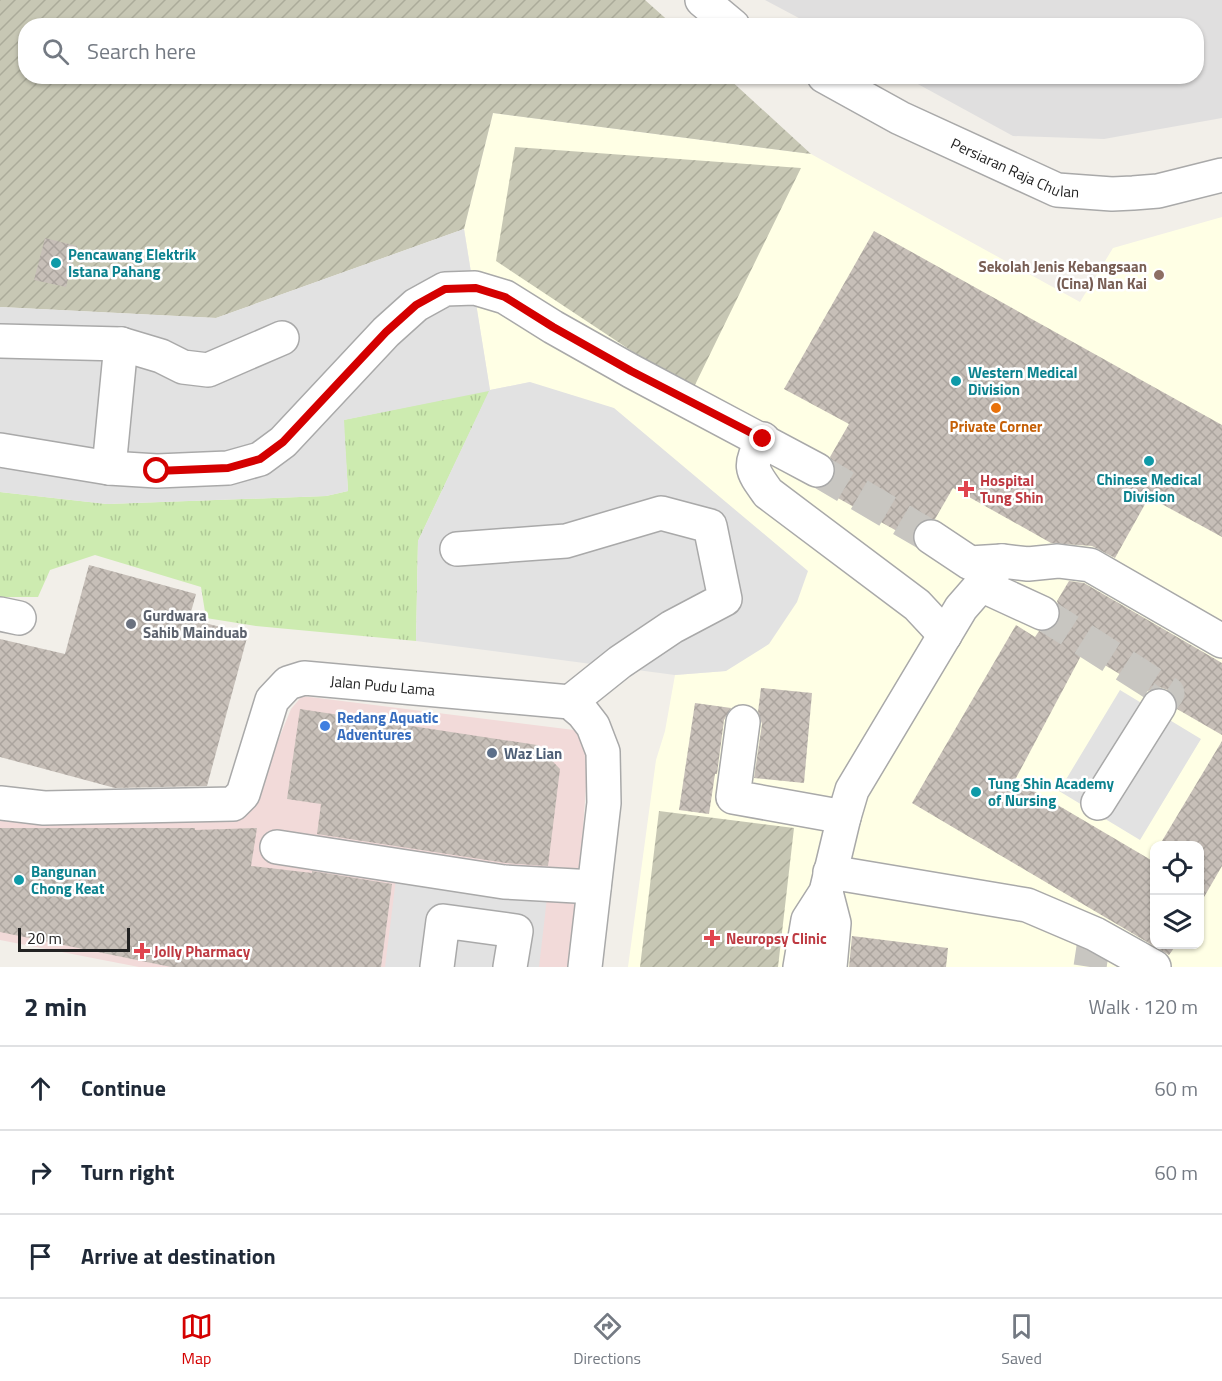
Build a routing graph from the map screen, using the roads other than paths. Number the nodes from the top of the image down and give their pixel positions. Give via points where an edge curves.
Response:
1 (702, 0) edge
2 (723, 18) edge
3 (838, 84) edge
4 (1222, 175) edge
5 (282, 338) dead end
6 (0, 341) edge
7 (121, 344) junction
8 (763, 439) junction
9 (0, 450) edge
10 (109, 468) junction
11 (818, 470) tunnel mouth
12 (932, 537) tunnel mouth
13 (457, 549) dead end
14 (991, 573) junction
15 (1042, 613) tunnel mouth
16 (945, 635) junction
17 (1222, 641) edge
18 (570, 702) junction
19 (1160, 706) tunnel mouth
20 (743, 722) dead end
21 (0, 803) edge
22 (1098, 803) dead end
23 (844, 817) junction
24 (277, 847) dead end
25 (828, 882) junction
26 (594, 887) junction
27 (437, 967) edge
28 (510, 967) edge
29 (585, 967) edge
30 (800, 967) edge
31 (830, 967) edge
32 (1154, 967) edge

1 - 2 street
3 - 4 street, Persiaran Raja Chulan via 900,118 1057,190 1112,195 1158,191
5 - 7 street via 208,370 183,367
6 - 7 street
7 - 10 street
8 - 10 street via 631,371 505,297 476,288 445,289 416,305 386,332 283,442 260,459 228,468
8 - 11 street
8 - 16 street via 753,460 754,474 768,493 916,605
9 - 10 street
12 - 14 street
13 - 18 street via 566,541 661,513 710,526 725,598 672,627
14 - 15 street
14 - 16 street via 961,608
14 - 17 street via 1058,561 1090,565
16 - 23 street via 852,790
18 - 21 street, Jalan Pudu Lama via 312,678 297,680 272,700 243,794 233,804 44,808
18 - 26 street via 593,726 603,752 604,803
19 - 22 street
20 - 23 street via 733,797
23 - 25 street
24 - 26 street via 504,882
25 - 30 street via 807,920
25 - 31 street via 834,923
25 - 32 street via 1027,905 1095,934
26 - 29 street
27 - 28 street via 443,921 516,931

